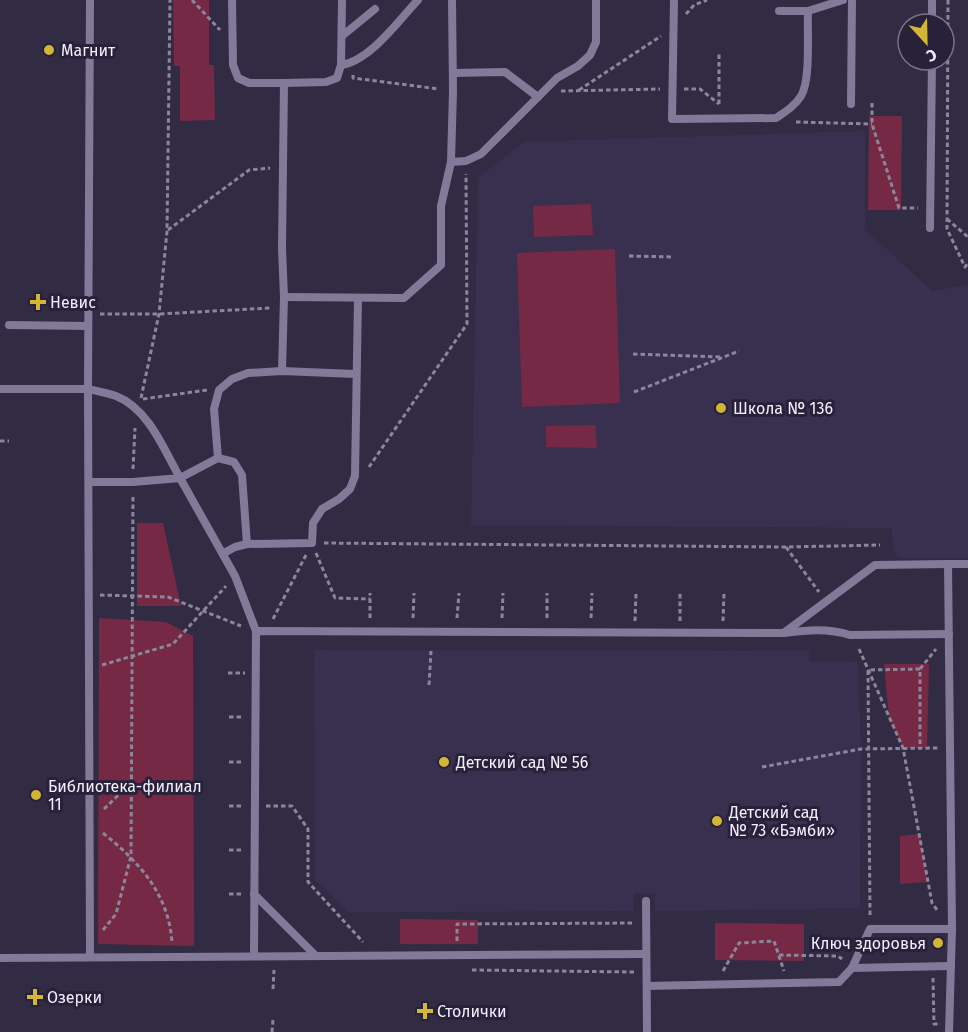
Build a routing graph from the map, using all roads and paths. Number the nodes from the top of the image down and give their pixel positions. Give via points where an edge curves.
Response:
1 (90, 0) edge
2 (192, 0) edge
3 (232, 0) edge
4 (342, 0) edge
5 (418, 0) edge
6 (452, 0) edge
7 (596, 0) edge
8 (674, 0) edge
9 (843, 0) edge
10 (852, 0) edge
11 (948, 0) edge
12 (375, 9) dead end
13 (779, 11) dead end
14 (808, 11) junction
15 (673, 27) junction
16 (342, 36) junction
17 (233, 41) junction
18 (719, 54) dead end
19 (351, 64) junction
20 (341, 65) junction
21 (932, 72) edge
22 (453, 73) junction
23 (284, 83) junction
24 (672, 89) junction
25 (453, 91) junction
26 (578, 91) junction
27 (540, 94) junction
28 (851, 104) dead end
29 (872, 104) dead end
30 (776, 118) junction
31 (872, 124) junction
32 (466, 161) junction
33 (451, 162) junction
34 (284, 166) junction
35 (930, 209) junction
36 (947, 209) junction
37 (947, 219) junction
38 (930, 228) dead end
39 (167, 231) dead end
40 (968, 237) edge
41 (629, 256) dead end
42 (673, 257) dead end
43 (968, 263) edge
44 (284, 297) junction
45 (358, 298) junction
46 (284, 308) junction
47 (89, 314) junction
48 (9, 325) dead end
49 (88, 326) junction
50 (739, 351) dead end
51 (633, 354) dead end
52 (724, 357) junction
53 (282, 371) junction
54 (356, 374) junction
55 (0, 389) edge
56 (88, 389) junction
57 (219, 390) junction
58 (634, 392) dead end
59 (141, 399) dead end
60 (0, 441) edge
61 (9, 441) dead end
62 (218, 458) junction
63 (355, 476) junction
64 (180, 478) junction
65 (90, 482) junction
66 (312, 543) junction
67 (247, 544) junction
68 (880, 545) dead end
69 (224, 553) junction
70 (948, 564) junction
71 (968, 564) edge
72 (235, 576) junction
73 (370, 593) dead end
74 (414, 593) dead end
75 (459, 593) dead end
76 (503, 593) dead end
77 (547, 593) dead end
78 (592, 593) dead end
79 (636, 593) dead end
80 (680, 593) dead end
81 (724, 593) dead end
82 (89, 594) junction
83 (370, 599) junction
84 (201, 612) junction
85 (256, 631) junction
86 (266, 631) junction
87 (370, 632) junction
88 (413, 632) junction
89 (457, 632) junction
90 (502, 632) junction
91 (546, 632) junction
92 (591, 632) junction
93 (635, 633) junction
94 (680, 633) junction
95 (723, 633) junction
96 (784, 633) junction
97 (949, 634) junction
98 (850, 635) junction
99 (431, 651) dead end
100 (90, 669) junction
101 (868, 670) junction
102 (429, 685) dead end
103 (903, 748) junction
104 (920, 748) junction
105 (950, 748) junction
106 (869, 749) junction
107 (762, 768) dead end
108 (131, 783) dead end
109 (255, 806) junction
110 (90, 822) junction
111 (131, 855) junction
112 (254, 894) junction
113 (646, 901) dead end
114 (646, 923) junction
115 (870, 929) junction
116 (952, 929) junction
117 (90, 939) junction
118 (646, 954) junction
119 (458, 955) junction
120 (779, 955) junction
121 (254, 956) junction
122 (274, 956) junction
123 (316, 956) junction
124 (370, 956) junction
125 (90, 957) junction
126 (172, 957) junction
127 (0, 958) edge
128 (951, 966) junction
129 (852, 968) junction
130 (788, 983) junction
131 (716, 985) junction
132 (647, 986) junction
133 (273, 989) dead end
134 (273, 1020) dead end
135 (272, 1032) edge
136 (647, 1032) edge
137 (949, 1032) edge

1 - 47 lane
2 - 17 path
3 - 17 lane
4 - 16 lane
5 - 19 lane via 367,54
6 - 22 lane
7 - 27 lane via 596,42 590,55
8 - 15 lane
9 - 14 lane
10 - 28 lane
11 - 36 path
12 - 16 lane
13 - 14 lane
14 - 30 lane via 806,82 801,96
15 - 24 lane
15 - 26 path
16 - 20 lane
17 - 23 lane via 233,65 238,78 249,83
18 - 24 path via 719,104 700,89
19 - 20 lane
19 - 25 path via 353,78
20 - 23 lane via 337,78 326,82
21 - 35 lane
22 - 25 lane
22 - 27 lane via 505,72
23 - 34 lane
24 - 26 path
24 - 30 lane via 672,119
25 - 33 lane
26 - 27 path
27 - 32 lane via 481,154
29 - 31 path
30 - 31 path
31 - 35 path via 899,208
32 - 33 lane
32 - 63 path via 467,324 368,469
33 - 45 lane via 441,206 441,265 404,298
34 - 39 path via 249,170
34 - 44 lane
35 - 36 path
35 - 38 lane
36 - 37 path
37 - 40 path
37 - 43 path via 947,229 965,267
41 - 42 path
44 - 45 lane
44 - 46 lane
45 - 54 lane
46 - 47 path
46 - 53 lane
47 - 49 lane
48 - 49 lane
49 - 56 lane
50 - 52 path
51 - 52 path
52 - 58 path
53 - 54 lane
53 - 57 lane via 248,373
54 - 63 lane
55 - 56 lane
56 - 64 lane via 118,397 138,411
56 - 65 lane
57 - 59 path via 201,389
57 - 62 lane via 214,409
60 - 61 path
62 - 64 lane
62 - 67 lane via 234,462 242,475
63 - 66 lane via 350,489 322,509 313,523
64 - 65 lane
64 - 69 lane
65 - 82 lane
66 - 67 lane
66 - 68 path
66 - 83 path via 335,598
66 - 86 path
67 - 69 lane
69 - 72 lane
70 - 71 lane
70 - 96 lane via 875,565
70 - 97 lane
72 - 84 path
72 - 85 lane
73 - 83 path
74 - 88 path
75 - 89 path
76 - 90 path
77 - 91 path
78 - 92 path
79 - 93 path
80 - 94 path
81 - 95 path
82 - 84 path via 168,597
82 - 100 lane
83 - 87 path
84 - 85 path
84 - 100 path via 173,644
85 - 86 lane
85 - 109 lane
86 - 87 lane
87 - 88 lane
88 - 89 lane
89 - 90 lane
90 - 91 lane
91 - 92 lane
92 - 93 lane
93 - 94 lane
94 - 95 lane
95 - 96 lane
96 - 98 lane via 813,629
97 - 98 lane
97 - 105 lane
98 - 101 path
99 - 102 path
100 - 110 lane
101 - 103 path
101 - 104 path via 920,669
101 - 106 path
103 - 104 path
103 - 106 path
103 - 116 path via 932,903
104 - 105 path
105 - 116 lane
106 - 107 path
106 - 115 path
108 - 110 path
109 - 112 lane
109 - 124 path via 292,806 308,828 308,882 368,947
110 - 111 path
110 - 117 lane
111 - 117 path via 116,914 106,928
111 - 126 path via 166,910
112 - 121 lane
112 - 123 lane
113 - 114 lane
114 - 118 lane
114 - 119 path via 457,924
115 - 116 lane
115 - 129 lane
116 - 128 lane
117 - 125 lane
118 - 119 lane
118 - 132 lane
119 - 124 lane
120 - 129 path via 838,956
120 - 130 path
120 - 131 path via 774,941 739,943
121 - 122 lane
121 - 126 lane
122 - 123 lane
122 - 133 path
123 - 124 lane
125 - 126 lane
125 - 127 lane
128 - 129 lane
128 - 137 lane
129 - 130 lane via 839,982
130 - 131 lane
131 - 132 lane
132 - 136 lane
134 - 135 path

